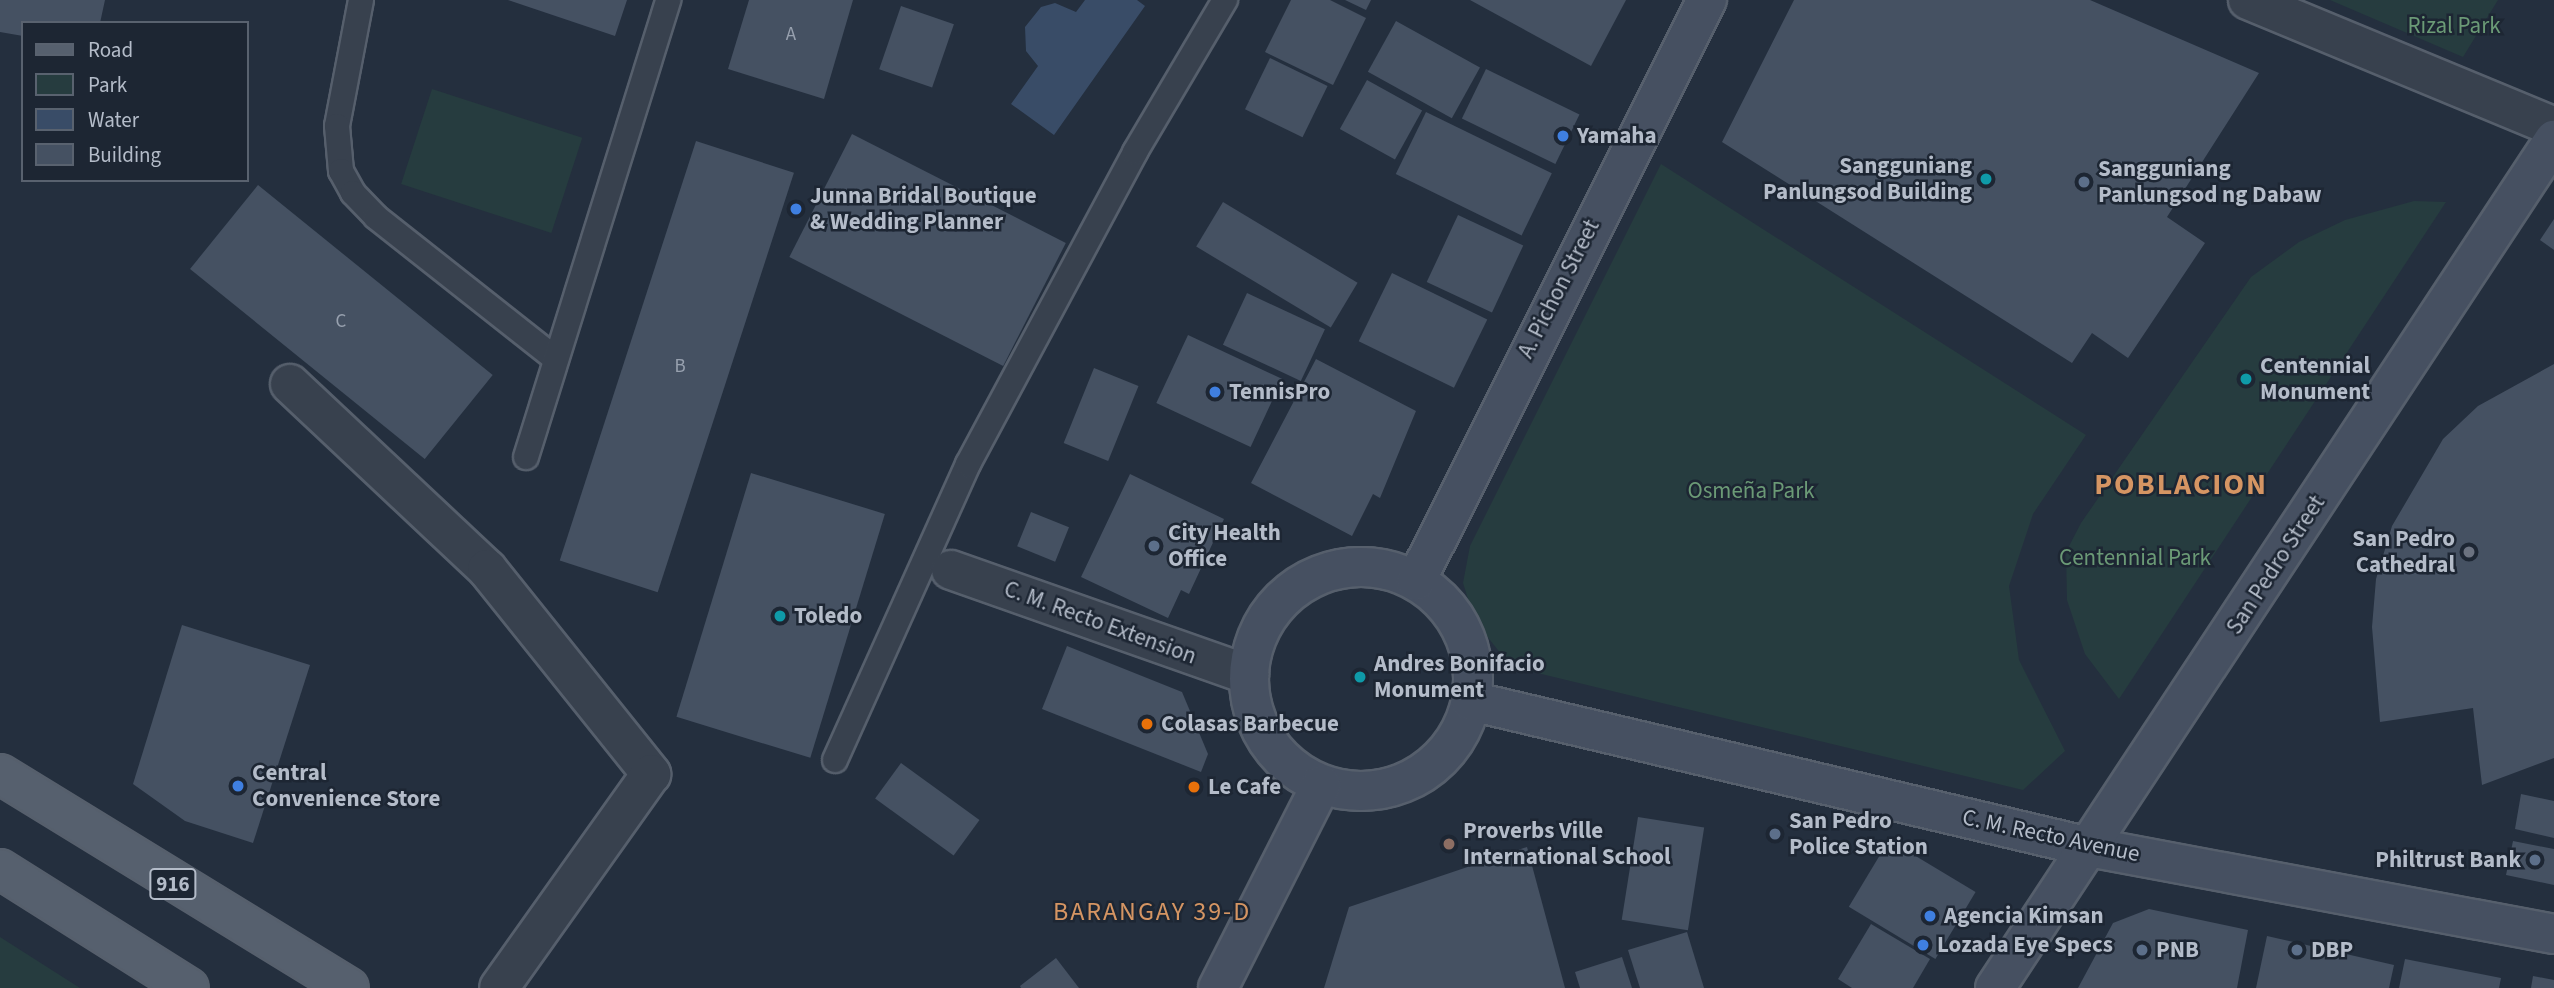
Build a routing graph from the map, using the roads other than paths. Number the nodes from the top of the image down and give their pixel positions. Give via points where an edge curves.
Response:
1 (361, 0) edge
2 (668, 0) edge
3 (1225, 0) edge
4 (1707, 0) edge
5 (2248, 0) edge
6 (2554, 127) edge
7 (2554, 140) edge
8 (556, 359) junction
9 (290, 384) dead end
10 (526, 457) dead end
11 (938, 566) junction
12 (1416, 581) junction
13 (1249, 675) junction
14 (1471, 701) junction
15 (835, 760) dead end
16 (0, 774) edge
17 (1321, 785) junction
18 (2089, 847) junction
19 (0, 869) edge
20 (2554, 934) edge
21 (189, 988) edge
22 (349, 988) edge
23 (499, 988) edge
24 (1218, 988) edge
25 (1996, 988) edge

1 - 8 lane via 337,126 341,171 353,193
2 - 8 lane
3 - 11 lane via 1135,152 968,464
4 - 12 main road, A. Pichon Street
5 - 6 street
7 - 18 main road, San Pedro Street
8 - 10 lane
9 - 23 street via 488,569 651,774
11 - 13 street, C. M. Recto Extension
11 - 15 lane
12 - 13 main road via 1372,567 1306,581 1260,631
12 - 14 main road via 1447,606 1462,632 1471,661
13 - 17 main road via 1268,742
14 - 17 main road via 1455,741 1424,773 1364,792
14 - 18 main road, C. M. Recto Avenue
16 - 22 main road, 916
17 - 24 main road
18 - 20 main road, C. M. Recto Avenue
18 - 25 main road, San Pedro Street
19 - 21 main road

